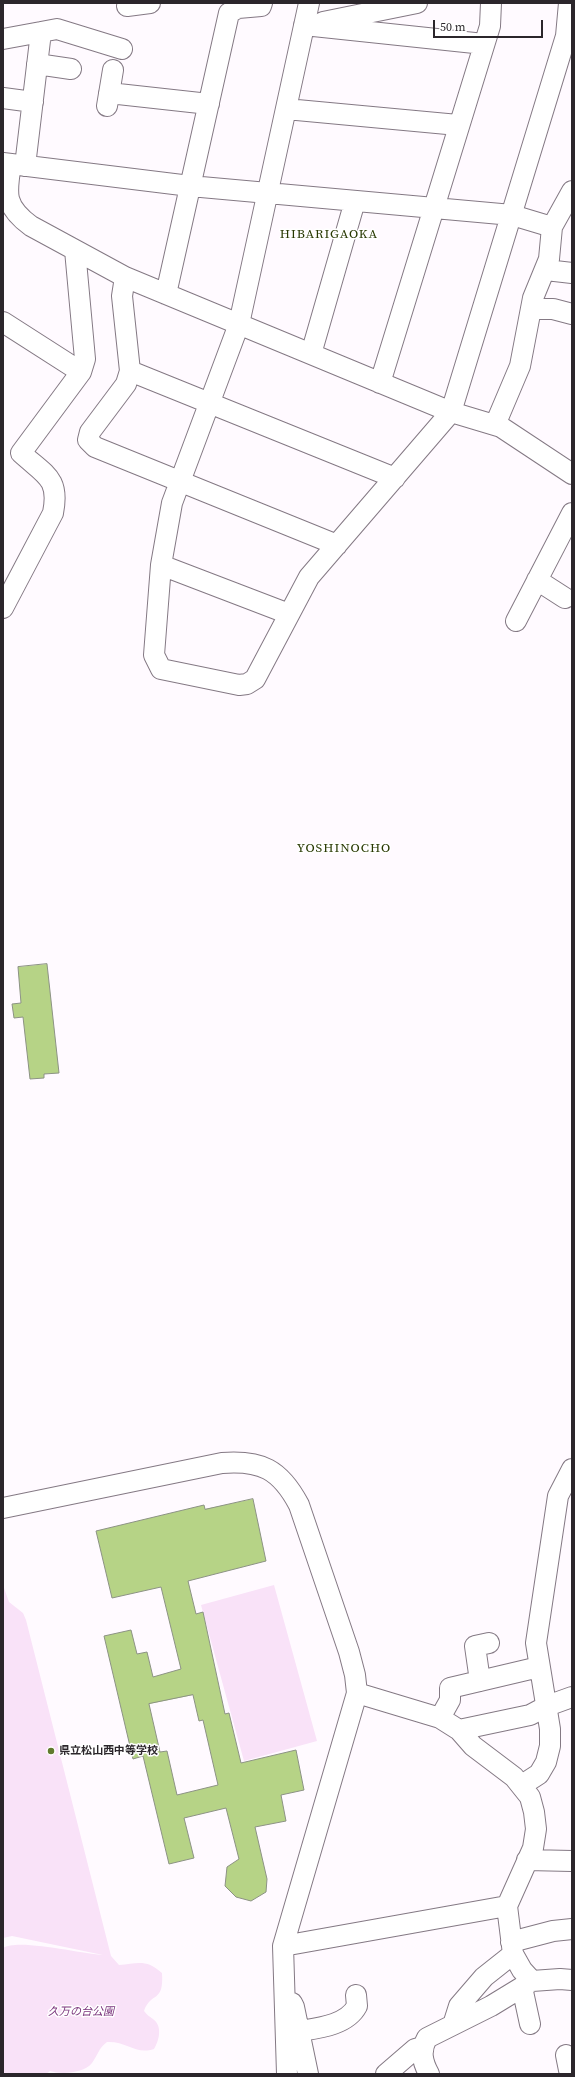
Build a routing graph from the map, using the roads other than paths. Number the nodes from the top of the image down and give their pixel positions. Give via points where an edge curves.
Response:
1 (262, 3) edge
2 (309, 3) edge
3 (417, 3) edge
4 (491, 3) edge
5 (569, 3) edge
6 (236, 6) edge
7 (304, 26) junction
8 (41, 32) junction
9 (3, 39) edge
10 (484, 44) junction
11 (122, 49) dead end
12 (38, 64) junction
13 (70, 69) dead end
14 (113, 70) dead end
15 (3, 98) edge
16 (33, 102) junction
17 (209, 104) junction
18 (286, 109) junction
19 (458, 125) junction
20 (11, 167) edge
21 (190, 186) junction
22 (572, 191) edge
23 (267, 194) junction
24 (355, 201) junction
25 (432, 208) junction
26 (512, 215) junction
27 (552, 226) junction
28 (75, 250) junction
29 (546, 270) junction
30 (572, 273) edge
31 (125, 277) junction
32 (166, 294) junction
33 (532, 308) junction
34 (572, 314) edge
35 (3, 322) edge
36 (239, 324) junction
37 (311, 354) junction
38 (130, 371) junction
39 (80, 372) junction
40 (380, 383) junction
41 (210, 404) junction
42 (451, 412) junction
43 (495, 425) junction
44 (571, 470) edge
45 (395, 478) junction
46 (180, 480) junction
47 (572, 513) edge
48 (337, 545) junction
49 (161, 565) junction
50 (537, 580) junction
51 (565, 598) dead end
52 (3, 608) edge
53 (289, 614) junction
54 (516, 621) dead end
55 (572, 1469) edge
56 (3, 1508) edge
57 (489, 1643) dead end
58 (539, 1667) junction
59 (480, 1681) junction
60 (357, 1693) junction
61 (572, 1697) edge
62 (547, 1706) junction
63 (440, 1718) junction
64 (459, 1730) junction
65 (522, 1785) junction
66 (527, 1860) junction
67 (572, 1861) edge
68 (507, 1906) junction
69 (572, 1929) edge
70 (283, 1946) junction
71 (512, 1948) junction
72 (572, 1980) edge
73 (527, 1984) junction
74 (283, 1991) junction
75 (356, 1995) dead end
76 (530, 2024) dead end
77 (453, 2025) junction
78 (300, 2032) junction
79 (422, 2047) junction
80 (287, 2074) edge
81 (308, 2074) edge
82 (386, 2074) edge
83 (429, 2074) edge

1 - 6 street via 261,6
2 - 7 street
3 - 7 street
4 - 10 street via 490,26
5 - 26 street via 566,36
6 - 17 street via 230,13
7 - 10 street
7 - 18 street
8 - 9 street
8 - 11 street via 57,29
8 - 12 street
10 - 19 street
12 - 13 street
12 - 16 street
14 - 17 street via 108,100
15 - 16 street
16 - 20 street
17 - 21 street
18 - 19 street
18 - 23 street
19 - 25 street
20 - 21 street
20 - 28 street via 8,194 18,216 30,226
21 - 23 street
21 - 32 street
22 - 27 street
23 - 24 street
23 - 36 street
24 - 25 street
24 - 37 street
25 - 26 street
25 - 40 street
26 - 27 street
26 - 42 street
27 - 29 street
28 - 31 street
28 - 39 street via 85,342 85,359
29 - 30 street
29 - 33 street via 533,298
31 - 32 street
31 - 38 street via 122,296
32 - 36 street
33 - 34 street via 554,308
33 - 43 street via 520,366
35 - 39 street
36 - 37 street
36 - 41 street
37 - 40 street
38 - 41 street
38 - 46 street via 126,384 90,432 88,440 95,446
39 - 52 street via 21,453 51,480 56,498 53,513
40 - 42 street
41 - 45 street
41 - 46 street
42 - 43 street
42 - 45 street
43 - 44 street
45 - 48 street
46 - 48 street
46 - 49 street via 171,510
47 - 50 street
48 - 53 street via 309,577
49 - 53 street
49 - 53 street via 154,655 161,669 239,685 247,684 255,679
50 - 51 street
50 - 54 street
55 - 58 street via 558,1496 536,1643
56 - 60 street via 222,1463 243,1461 261,1466 276,1474 289,1487 299,1505 349,1652
57 - 59 street via 475,1646
58 - 59 street
58 - 62 street
59 - 63 street via 450,1688 450,1700
60 - 63 street
60 - 70 street
61 - 62 street
62 - 64 street via 530,1716
62 - 65 street via 550,1746 546,1762 539,1774
63 - 64 street
64 - 65 street via 473,1746
65 - 66 street via 530,1796 536,1829 533,1848
66 - 67 street
66 - 68 street
68 - 70 street
68 - 71 street
69 - 71 street via 553,1931
70 - 74 street
71 - 73 street
71 - 77 street via 459,2006
72 - 73 street via 560,1979
73 - 76 street
73 - 77 street via 492,2006
74 - 78 street via 294,2006
74 - 80 street
75 - 78 street via 357,2006 347,2018
77 - 79 street via 427,2038
78 - 81 street
79 - 82 street via 415,2049
79 - 83 street via 423,2062

